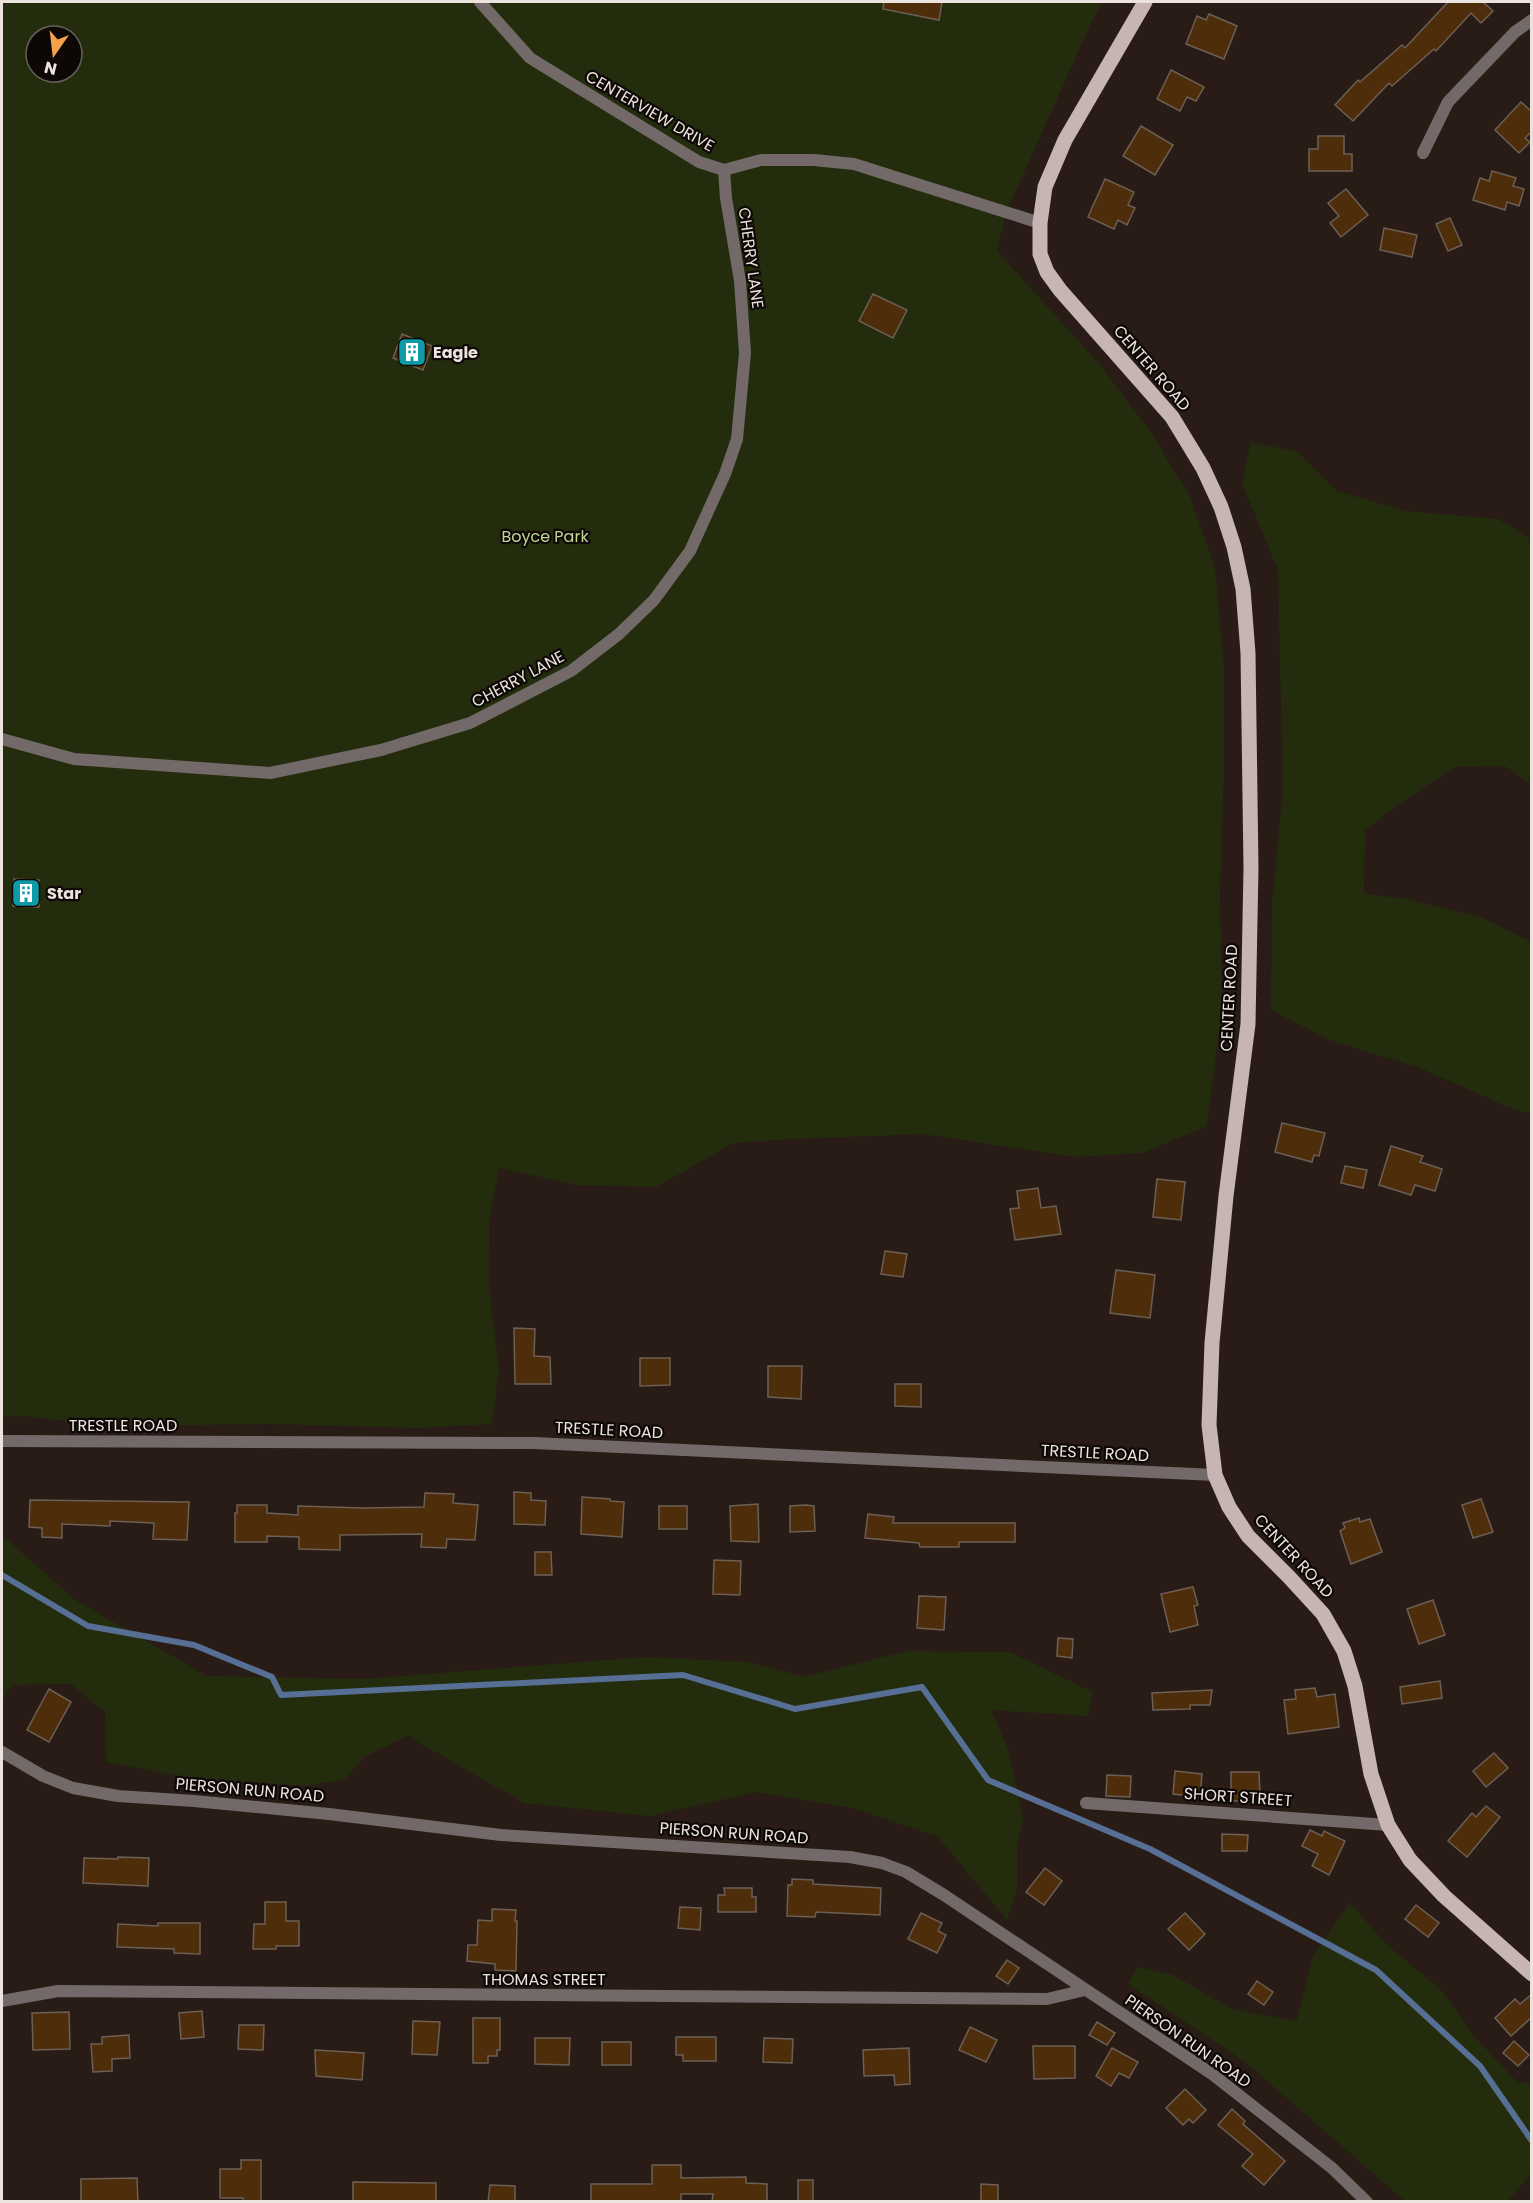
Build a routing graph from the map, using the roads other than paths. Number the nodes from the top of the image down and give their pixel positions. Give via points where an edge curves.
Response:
1 (480, 2) edge
2 (1145, 2) edge
3 (1532, 20) edge
4 (1423, 153) dead end
5 (724, 170) junction
6 (1040, 223) junction
7 (2, 739) edge
8 (2, 1441) edge
9 (1215, 1475) junction
10 (2, 1752) edge
11 (1086, 1803) dead end
12 (1388, 1825) junction
13 (1532, 1974) edge
14 (1085, 1990) junction
15 (2, 2001) edge
16 (1366, 2202) edge

1 - 5 street, CENTERVIEW DRIVE via 530,58 699,162
2 - 6 main road, CENTER ROAD via 1065,140 1045,187
3 - 4 street via 1515,32 1448,102
5 - 6 street, CENTERVIEW DRIVE via 761,160 854,164
5 - 7 street, CHERRY LANE via 740,281 745,353 737,440 690,551 654,600 619,634 571,671 470,723 381,750 270,773 74,759
6 - 9 main road, CENTER ROAD via 1040,254 1047,272 1172,417 1203,468 1221,507 1243,589 1250,736 1248,1023 1212,1343 1209,1425
8 - 9 street, TRESTLE ROAD via 534,1443
9 - 12 main road, CENTER ROAD via 1248,1536 1323,1614 1344,1651 1355,1686 1371,1774
10 - 14 street, PIERSON RUN ROAD via 73,1788 118,1796 318,1813 501,1835 850,1857 882,1863 906,1872 944,1895
11 - 12 street, SHORT STREET
12 - 13 main road, CENTER ROAD via 1410,1860 1437,1889
14 - 15 street, THOMAS STREET via 1047,1999 58,1991
14 - 16 street, PIERSON RUN ROAD via 1212,2074 1332,2168

